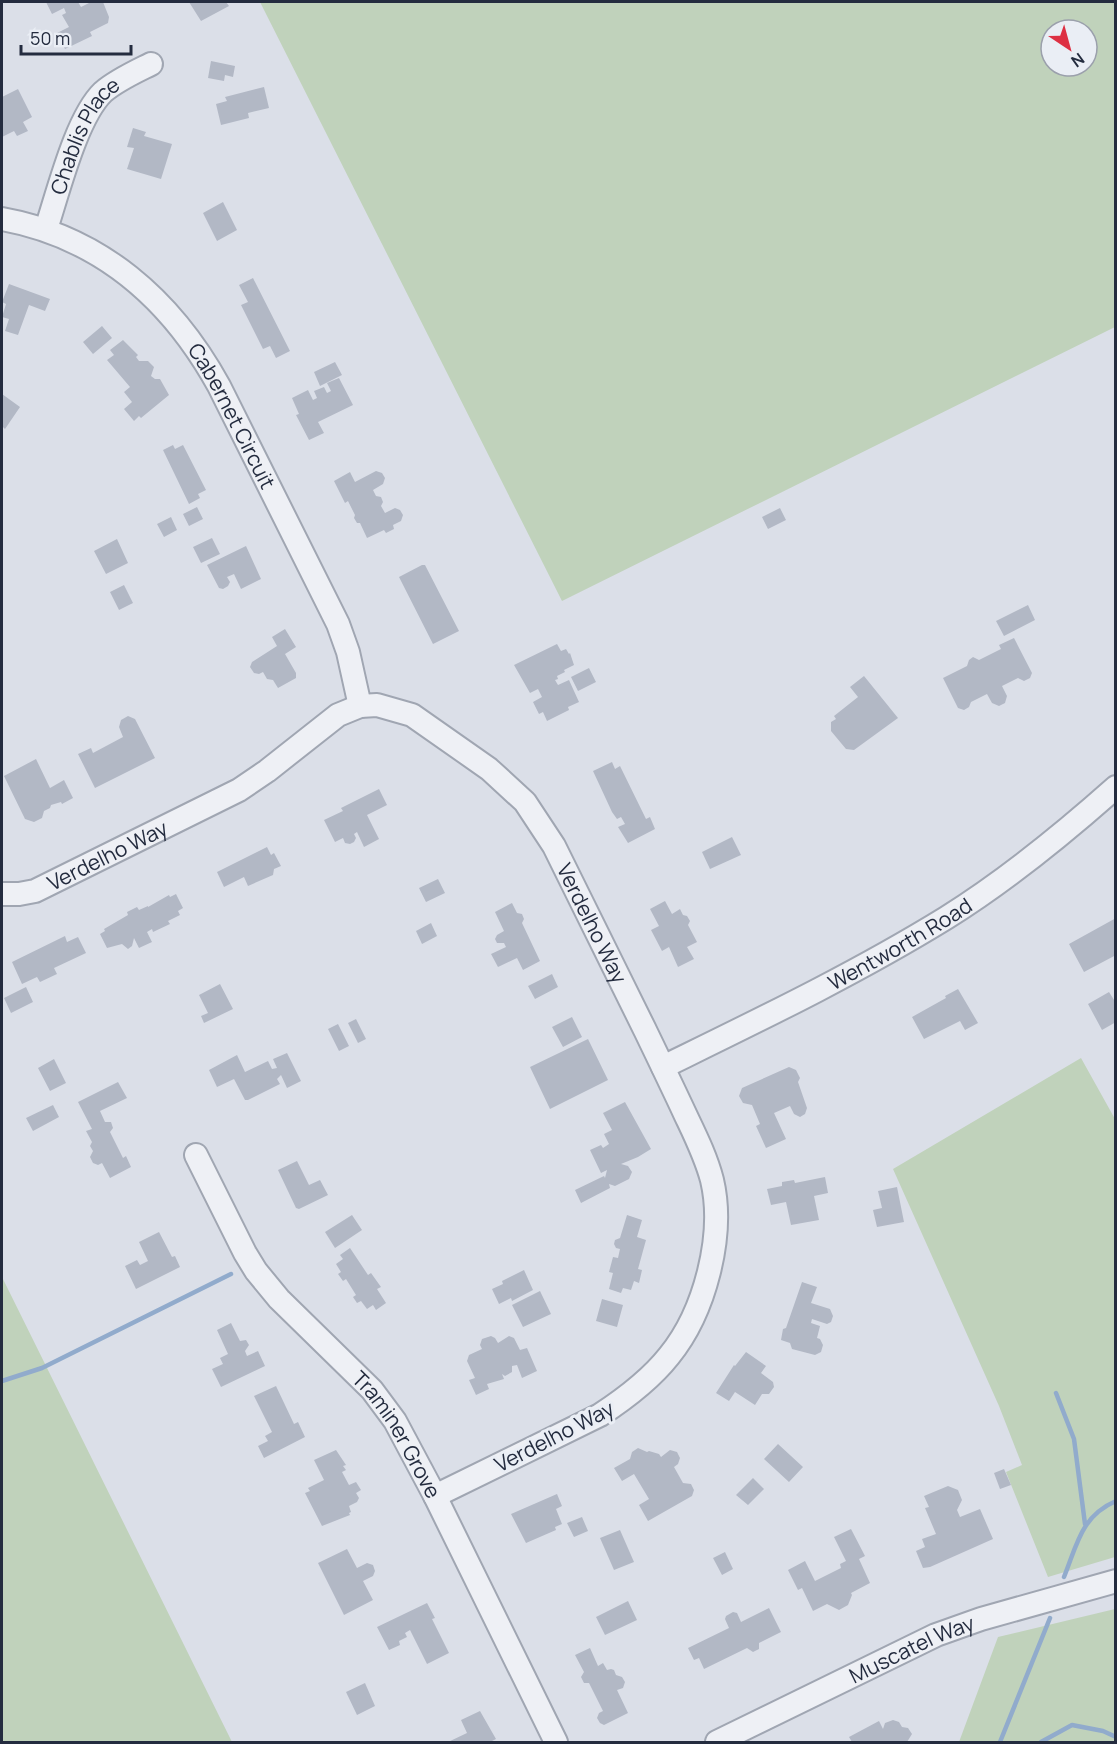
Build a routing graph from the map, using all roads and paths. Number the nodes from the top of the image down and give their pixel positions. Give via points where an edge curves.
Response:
1 (151, 64) dead end
2 (2, 219) edge
3 (46, 229) junction
4 (360, 706) junction
5 (1116, 787) edge
6 (2, 894) edge
7 (663, 1067) junction
8 (196, 1155) dead end
9 (435, 1496) junction
10 (1116, 1581) edge
11 (556, 1743) edge
12 (717, 1743) edge

1 - 3 street, Chablis Place via 118,81 91,107
2 - 3 street, Cabernet Circuit
3 - 4 street, Cabernet Circuit via 80,245 134,280 167,310 198,350 338,624
4 - 6 street, Verdelho Way via 338,715 239,790 35,891
4 - 7 street, Verdelho Way via 391,707 412,715 489,769 525,802 554,846
5 - 7 street, Wentworth Road via 1014,872 947,917 863,966
7 - 9 street, Verdelho Way via 702,1150 714,1200 712,1256 686,1331 670,1356 623,1400
8 - 9 street, Traminer Grove via 256,1271 384,1404
9 - 11 street, Traminer Grove
10 - 12 street, Muscatel Way via 936,1635

